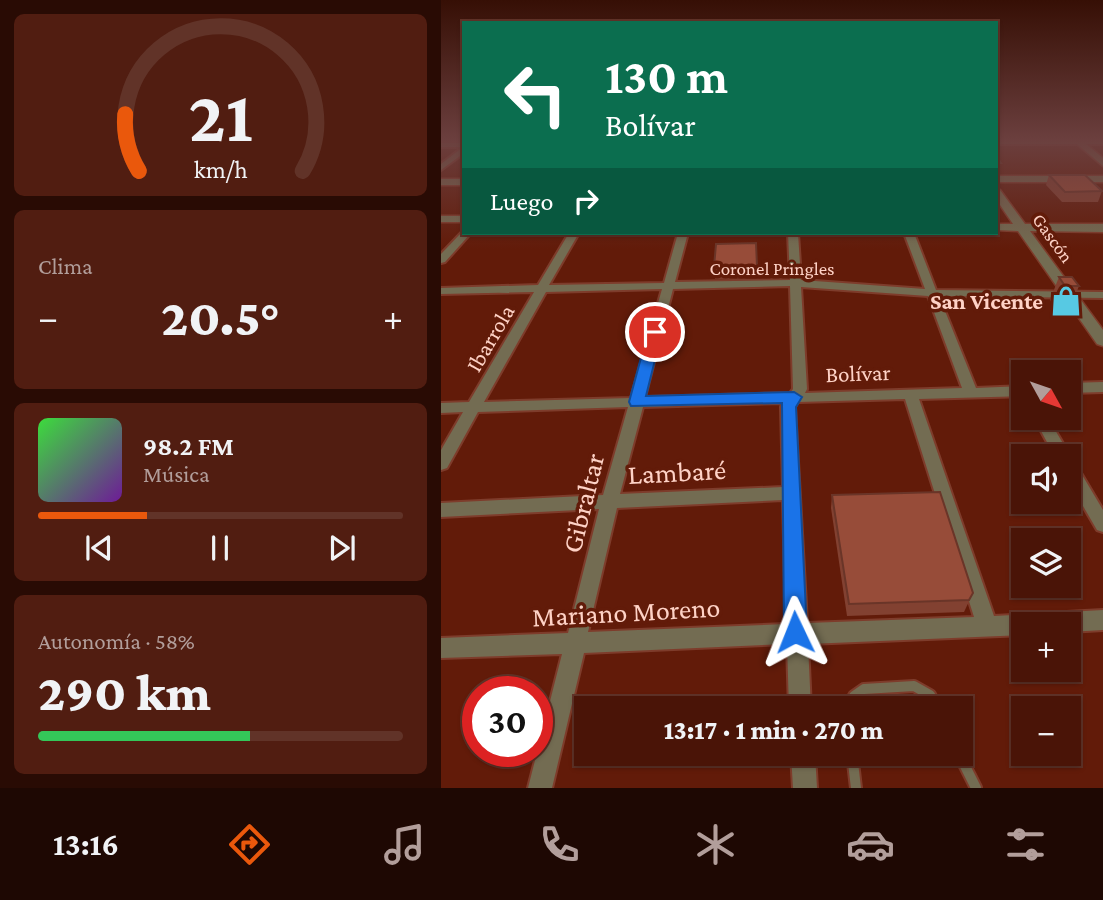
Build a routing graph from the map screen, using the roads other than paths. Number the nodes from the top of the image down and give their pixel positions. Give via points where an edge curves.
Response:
1 (998, 179) edge
2 (1103, 180) edge
3 (441, 182) edge
4 (462, 182) edge
5 (998, 195) edge
6 (441, 219) edge
7 (462, 219) edge
8 (1021, 227) junction
9 (998, 228) edge
10 (1103, 228) edge
11 (463, 235) edge
12 (573, 235) edge
13 (682, 235) edge
14 (793, 235) edge
15 (910, 235) edge
16 (441, 260) edge
17 (795, 282) junction
18 (667, 286) junction
19 (543, 288) junction
20 (441, 291) edge
21 (931, 293) junction
22 (1071, 295) junction
23 (1103, 295) edge
24 (1103, 341) edge
25 (1103, 387) edge
26 (1081, 388) edge
27 (970, 391) junction
28 (1011, 391) edge
29 (910, 394) junction
30 (794, 397) junction
31 (637, 402) junction
32 (441, 408) edge
33 (474, 408) junction
34 (441, 464) edge
35 (1081, 488) edge
36 (790, 493) junction
37 (610, 501) junction
38 (441, 510) edge
39 (1103, 526) edge
40 (1103, 620) edge
41 (1081, 621) edge
42 (1011, 626) edge
43 (987, 627) junction
44 (795, 632) junction
45 (576, 643) junction
46 (441, 648) edge
47 (799, 696) edge
48 (854, 696) edge
49 (930, 696) edge
50 (804, 766) edge
51 (853, 766) edge
52 (965, 766) edge
53 (540, 788) edge
54 (805, 788) edge
55 (856, 788) edge
56 (976, 788) edge

1 - 2 street
3 - 4 street
5 - 8 street, Gascón
6 - 7 street
8 - 9 street
8 - 10 street
8 - 22 street, Gascón
11 - 16 street
12 - 19 street, Ibarrola
13 - 18 street, Gibraltar
14 - 17 street
15 - 21 street
17 - 18 street, Coronel Pringles
17 - 21 street, Coronel Pringles
17 - 30 street via 800,389
18 - 19 street, Coronel Pringles
18 - 31 street, Gibraltar
19 - 20 street, Coronel Pringles
19 - 33 street, Ibarrola
21 - 22 street, Coronel Pringles
21 - 27 street
22 - 23 street, Coronel Pringles
22 - 24 street, Gascón
25 - 26 street
27 - 28 street, Bolívar
27 - 29 street, Bolívar
29 - 30 street, Bolívar
29 - 43 street
30 - 31 street, Bolívar
30 - 36 street via 788,407
31 - 33 street, Bolívar
31 - 37 street, Gibraltar
32 - 33 street, Bolívar
33 - 34 street, Ibarrola
35 - 39 street
36 - 37 street, Lambaré
36 - 44 street
37 - 38 street, Lambaré
37 - 45 street, Gibraltar
40 - 41 street, Mariano Moreno
42 - 43 street, Mariano Moreno
43 - 44 street, Mariano Moreno
44 - 45 street, Mariano Moreno
44 - 47 street
45 - 46 street, Mariano Moreno
45 - 53 street, Gibraltar
48 - 49 lane via 864,689 914,686
50 - 54 street
51 - 55 lane
52 - 56 lane

